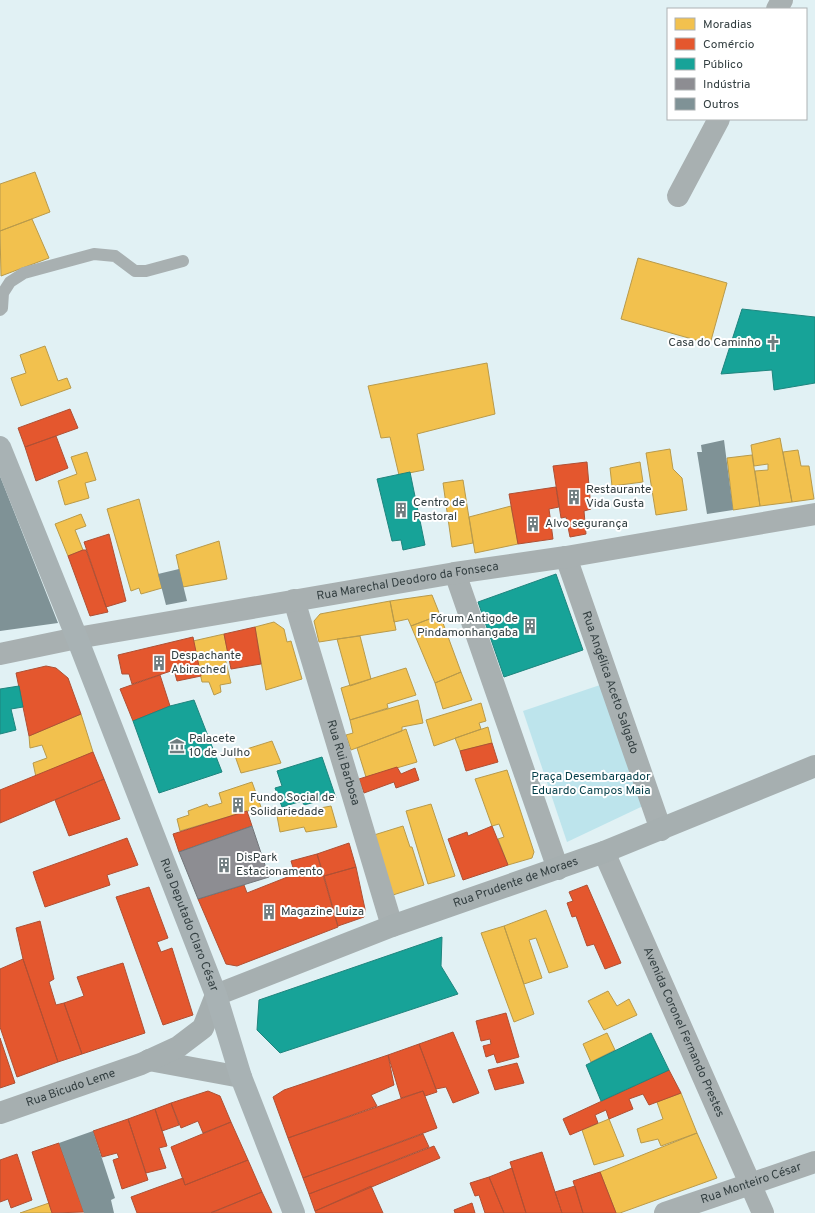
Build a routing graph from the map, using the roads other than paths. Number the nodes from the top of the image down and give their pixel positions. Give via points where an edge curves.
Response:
1 (718, 120) edge
2 (678, 196) dead end
3 (183, 261) dead end
4 (0, 310) edge
5 (0, 447) edge
6 (815, 514) edge
7 (566, 557) junction
8 (455, 573) junction
9 (294, 600) junction
10 (77, 638) junction
11 (0, 654) edge
12 (815, 766) edge
13 (661, 830) junction
14 (604, 852) junction
15 (558, 869) junction
16 (392, 926) junction
17 (216, 995) junction
18 (145, 1062) junction
19 (241, 1077) junction
20 (0, 1114) edge
21 (815, 1162) edge
22 (751, 1184) junction
23 (294, 1213) edge
24 (665, 1213) edge
25 (763, 1213) edge

1 - 2 street
3 - 4 lane via 146,271 135,270 115,256 94,254 24,273 10,282 3,293
5 - 10 main road, Rua Deputado Claro César
6 - 7 street, Rua Marechal Deodoro da Fonseca
7 - 8 street, Rua Marechal Deodoro da Fonseca
7 - 13 street, Rua Angélica Aceto Salgado
8 - 9 street, Rua Marechal Deodoro da Fonseca
8 - 15 street
9 - 10 street, Rua Marechal Deodoro da Fonseca
9 - 16 street, Rua Rui Barbosa
10 - 11 street, Rua Marechal Deodoro da Fonseca
10 - 17 main road, Rua Deputado Claro César
12 - 13 main road, Rua Prudente de Moraes
13 - 14 main road, Rua Prudente de Moraes
14 - 15 main road, Rua Prudente de Moraes
14 - 22 street, Avenida Coronel Fernando Prestes
15 - 16 main road, Rua Prudente de Moraes
16 - 17 main road, Rua Prudente de Moraes
17 - 18 main road, Rua Bicudo Leme via 203,1028 178,1047
17 - 19 main road, Rua Deputado Claro César
18 - 19 main road
18 - 20 main road, Rua Bicudo Leme
19 - 23 main road, Rua Deputado Claro César
21 - 22 street, Rua Monteiro César
22 - 24 street, Rua Monteiro César
22 - 25 street, Avenida Coronel Fernando Prestes

